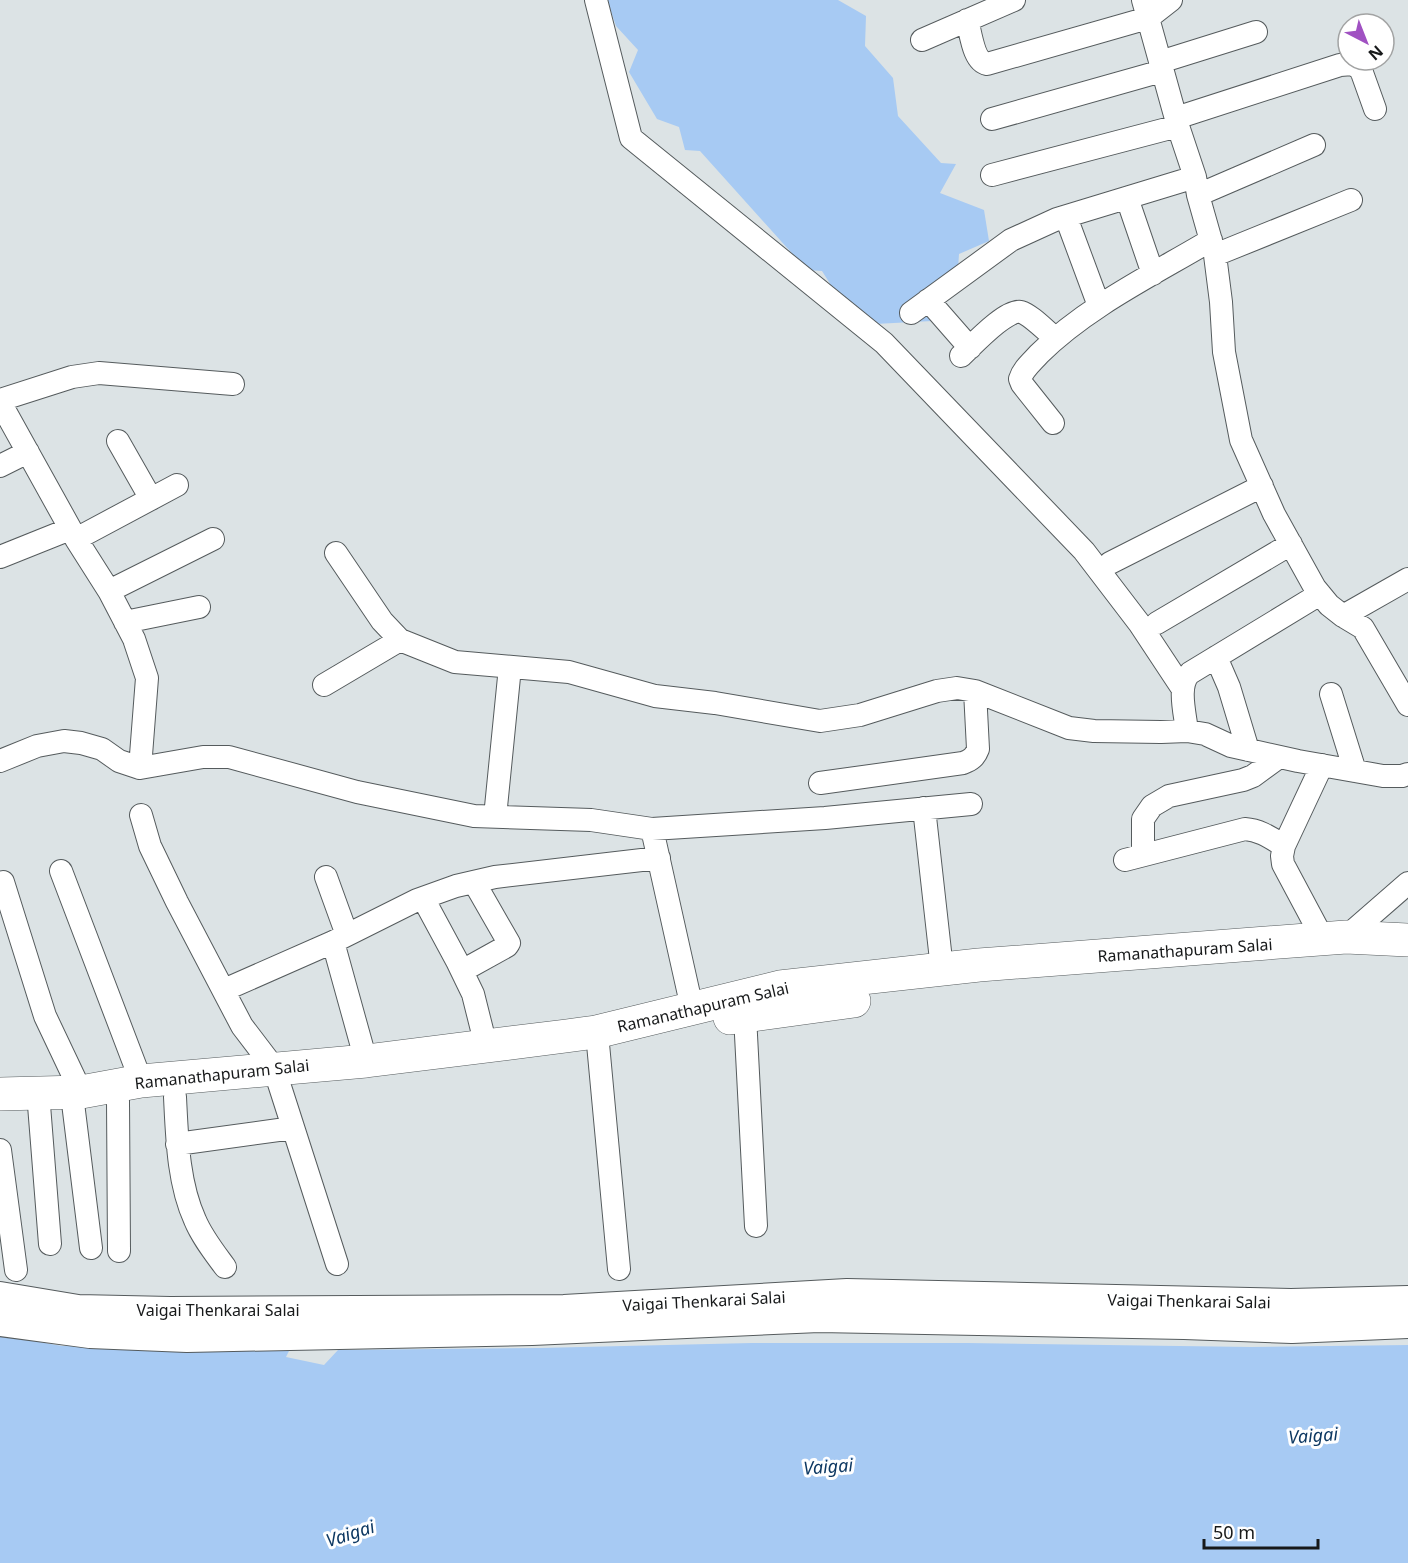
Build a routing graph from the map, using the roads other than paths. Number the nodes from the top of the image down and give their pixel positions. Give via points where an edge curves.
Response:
1 (596, 0) edge
2 (1014, 0) edge
3 (1172, 0) edge
4 (1145, 9) edge
5 (967, 20) junction
6 (1256, 32) dead end
7 (922, 40) dead end
8 (1161, 66) junction
9 (1375, 109) dead end
10 (992, 119) dead end
11 (1177, 122) junction
12 (1314, 145) dead end
13 (992, 175) dead end
14 (1196, 186) junction
15 (1127, 198) junction
16 (1351, 200) dead end
17 (1066, 217) junction
18 (1213, 248) junction
19 (1153, 274) junction
20 (1099, 306) junction
21 (1055, 338) junction
22 (233, 384) dead end
23 (0, 401) edge
24 (1053, 423) dead end
25 (118, 441) dead end
26 (28, 452) junction
27 (0, 466) edge
28 (177, 485) dead end
29 (1262, 486) junction
30 (151, 499) junction
31 (73, 534) junction
32 (213, 538) dead end
33 (1291, 544) junction
34 (336, 553) dead end
35 (0, 557) edge
36 (1110, 563) dead end
37 (1408, 579) edge
38 (109, 591) junction
39 (1320, 594) junction
40 (199, 606) dead end
41 (1343, 616) junction
42 (125, 622) junction
43 (1157, 622) dead end
44 (400, 640) junction
45 (1216, 657) junction
46 (510, 667) junction
47 (324, 685) dead end
48 (1182, 688) junction
49 (975, 691) junction
50 (1331, 694) dead end
51 (1408, 705) edge
52 (1187, 730) junction
53 (1248, 750) junction
54 (1279, 757) junction
55 (0, 761) edge
56 (1322, 765) junction
57 (140, 768) junction
58 (1355, 771) junction
59 (1408, 774) edge
60 (820, 783) dead end
61 (971, 804) dead end
62 (924, 808) junction
63 (141, 815) dead end
64 (495, 817) junction
65 (652, 829) junction
66 (1284, 846) junction
67 (659, 858) junction
68 (61, 870) dead end
69 (326, 877) dead end
70 (3, 882) dead end
71 (474, 882) junction
72 (1408, 883) edge
73 (423, 898) junction
74 (340, 938) junction
75 (1334, 938) junction
76 (1408, 940) edge
77 (1408, 961) edge
78 (942, 969) junction
79 (462, 971) junction
80 (224, 990) junction
81 (692, 1008) junction
82 (745, 1016) junction
83 (598, 1044) junction
84 (486, 1046) junction
85 (366, 1061) junction
86 (277, 1077) junction
87 (130, 1091) junction
88 (0, 1094) edge
89 (175, 1096) junction
90 (77, 1097) junction
91 (39, 1105) junction
92 (0, 1107) edge
93 (293, 1128) junction
94 (177, 1144) junction
95 (0, 1150) edge
96 (756, 1226) dead end
97 (50, 1244) dead end
98 (91, 1248) dead end
99 (119, 1251) dead end
100 (337, 1264) dead end
101 (225, 1267) dead end
102 (619, 1269) dead end
103 (16, 1270) dead end
104 (0, 1296) edge
105 (1408, 1300) edge
106 (0, 1322) edge
107 (1408, 1324) edge

1 - 48 street via 631,138 884,343 1084,551
2 - 5 street
3 - 4 street
4 - 5 street via 987,64 976,55
4 - 8 street
5 - 7 street
6 - 8 street
8 - 10 street
8 - 11 street
9 - 11 street via 1361,70 1353,64 1340,65
11 - 13 street
11 - 14 street
12 - 14 street
14 - 15 street
14 - 18 street
15 - 17 street
15 - 19 street
16 - 18 street
17 - 20 street
17 - 21 street via 1011,240 920,306 965,352 1002,318 1018,310
18 - 19 street
18 - 29 street via 1224,352 1241,440
19 - 20 street
20 - 21 street
21 - 24 street via 1020,379
22 - 23 street via 99,373 72,377
23 - 26 street
25 - 30 street
26 - 27 street
26 - 31 street
28 - 30 street
29 - 33 street
29 - 36 street
30 - 31 street
31 - 35 street
31 - 38 street
32 - 38 street
33 - 39 street
33 - 43 street
34 - 44 street via 382,621
37 - 41 street
38 - 42 street
39 - 41 street
39 - 45 street
40 - 42 street
41 - 51 street via 1363,628
42 - 57 street via 147,678
44 - 46 street via 455,662
44 - 47 street
45 - 48 street via 1185,677
45 - 53 street
46 - 49 street via 569,672 654,696 820,721 861,715 937,691
46 - 64 street
48 - 52 street
49 - 52 street via 1069,728
49 - 60 street via 978,749 970,760
50 - 58 street
52 - 53 street
53 - 54 street
54 - 56 street
54 - 66 street via 1243,780 1169,796 1152,806 1143,819 1134,857 1245,829 1261,832
55 - 57 street via 37,746 64,741 102,749
56 - 58 street
56 - 66 street
57 - 64 street via 203,757 229,757 357,792
58 - 59 street via 1383,776
61 - 62 street
62 - 65 street
62 - 78 street
63 - 80 street via 150,846
64 - 65 street via 591,820
65 - 67 street
66 - 75 street via 1283,864
67 - 71 street
67 - 81 street
68 - 87 street
69 - 74 street
70 - 90 street via 45,1016
71 - 73 street
71 - 79 street via 509,943
72 - 75 street
73 - 74 street
73 - 79 street
74 - 80 street
74 - 85 street
75 - 76 highway, Ramanathapuram Salai
75 - 78 highway, Ramanathapuram Salai
77 - 82 highway, Ramanathapuram Salai via 1330,954 1129,977 929,990
78 - 81 highway, Ramanathapuram Salai via 780,987
79 - 84 street via 473,994
80 - 86 street via 242,1026
81 - 84 highway, Ramanathapuram Salai via 596,1032
82 - 83 highway, Ramanathapuram Salai via 675,1026
82 - 96 street
83 - 86 highway, Ramanathapuram Salai via 514,1064
83 - 102 street
84 - 85 highway, Ramanathapuram Salai
85 - 86 highway, Ramanathapuram Salai
86 - 87 highway, Ramanathapuram Salai
86 - 89 highway, Ramanathapuram Salai
86 - 93 street
87 - 89 highway, Ramanathapuram Salai
87 - 90 highway, Ramanathapuram Salai
87 - 99 street
88 - 90 highway, Ramanathapuram Salai
89 - 94 street
90 - 91 highway, Ramanathapuram Salai
90 - 98 street
91 - 92 highway, Ramanathapuram Salai
91 - 97 street
93 - 94 street
93 - 100 street
94 - 101 street via 187,1201 195,1221
95 - 103 street
104 - 105 main road, Vaigai Thenkarai Salai via 78,1309 170,1311 564,1309 847,1293 1291,1303
106 - 107 main road, Vaigai Thenkarai Salai via 90,1334 187,1338 532,1331 819,1318 1292,1329

